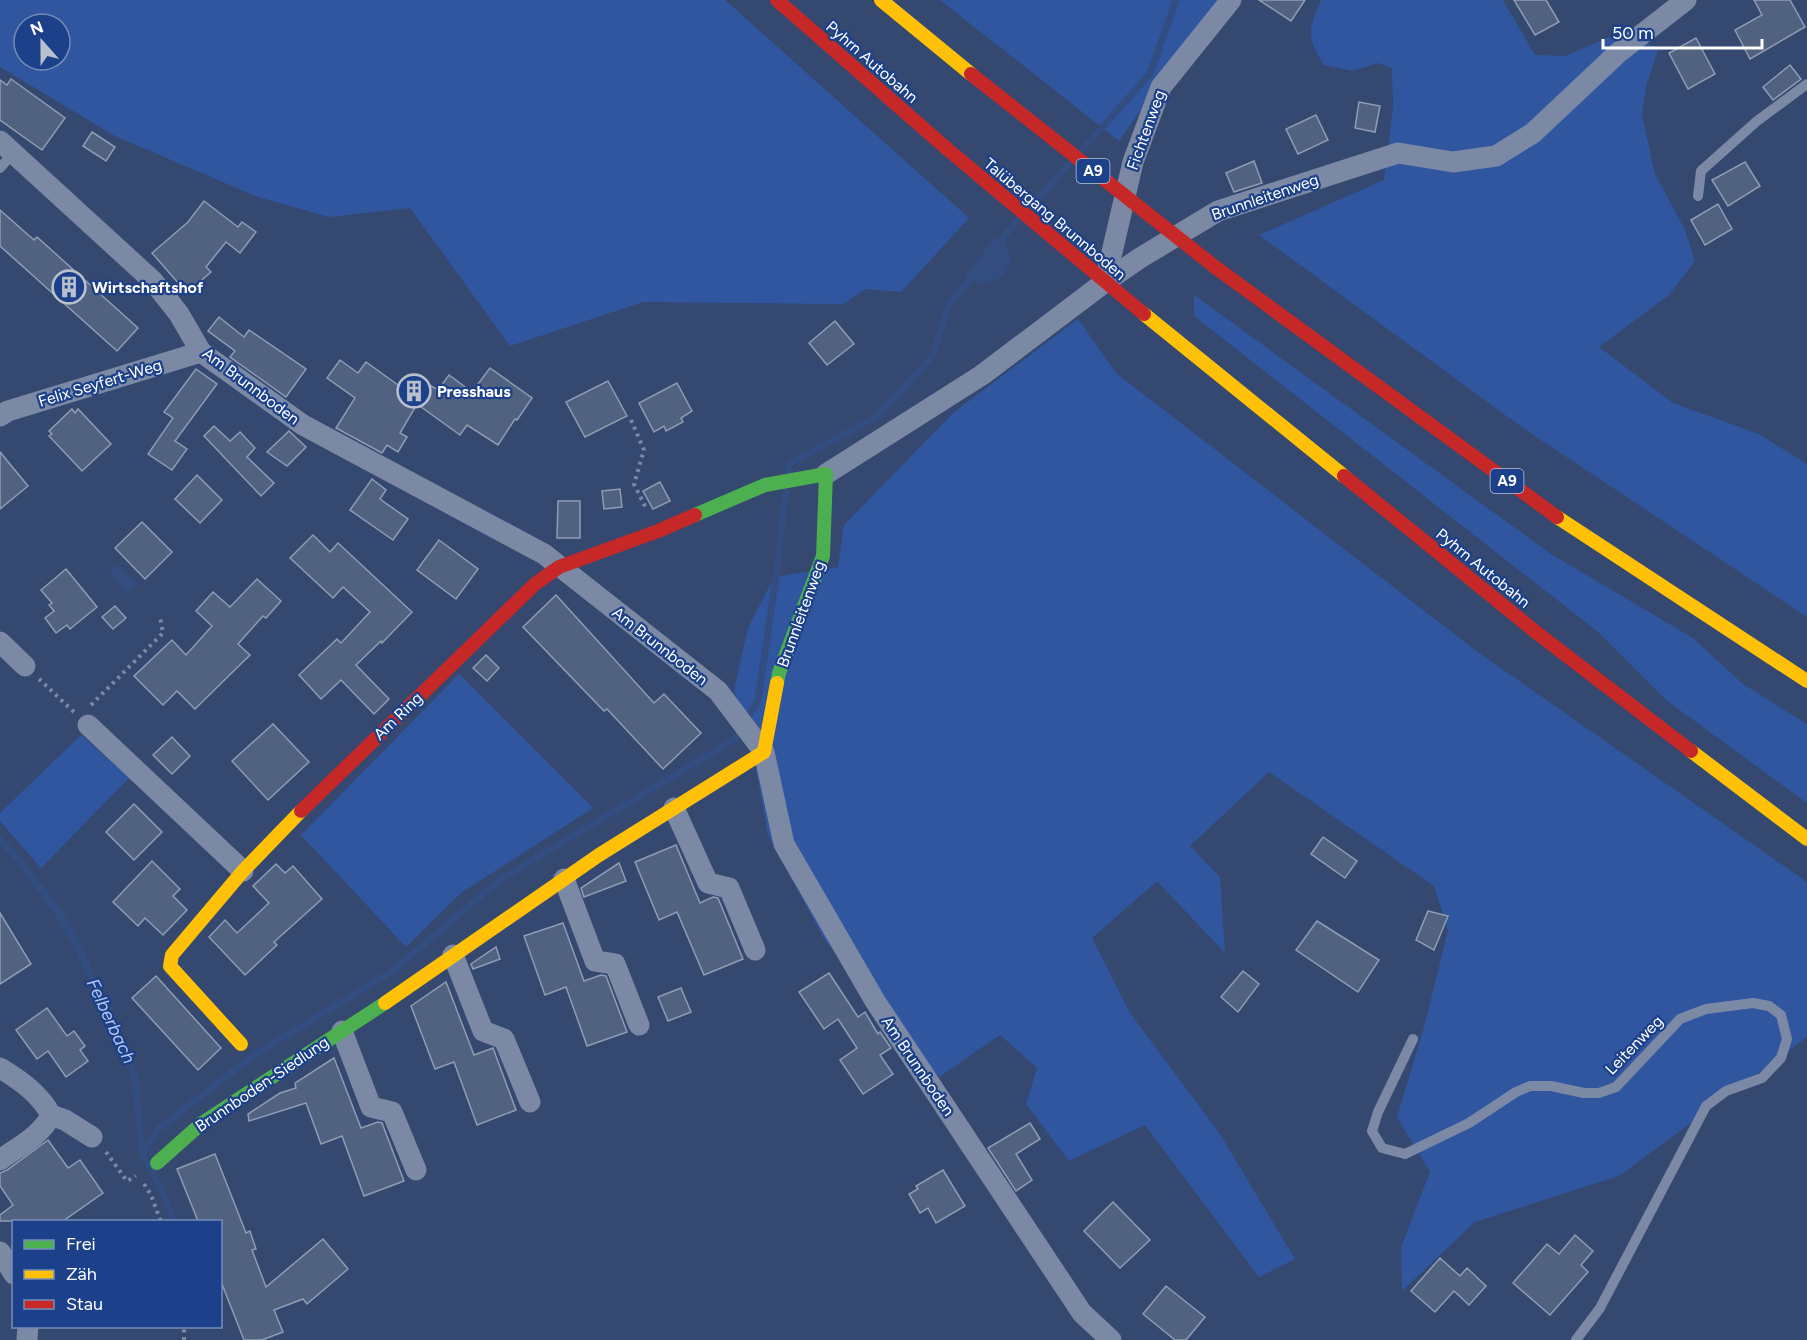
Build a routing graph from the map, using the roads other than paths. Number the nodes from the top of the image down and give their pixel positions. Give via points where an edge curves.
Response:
1 (777, 0) edge
2 (881, 0) edge
3 (1231, 0) edge
4 (1686, 0) edge
5 (1807, 84) edge
6 (946, 148) joint
7 (4, 154) edge
8 (1698, 196) dead end
9 (1105, 282) junction
10 (1144, 314) joint
11 (201, 352) junction
12 (0, 416) edge
13 (826, 474) junction
14 (560, 567) junction
15 (0, 642) edge
16 (25, 666) road end
17 (1807, 681) edge
18 (88, 725) road end
19 (759, 744) junction
20 (674, 808) junction
21 (1807, 839) edge
22 (243, 871) junction
23 (564, 879) junction
24 (755, 950) dead end
25 (453, 955) junction
26 (639, 1025) dead end
27 (342, 1031) junction
28 (1413, 1039) dead end
29 (241, 1044) dead end
30 (0, 1068) edge
31 (530, 1102) dead end
32 (51, 1115) junction
33 (92, 1137) road end
34 (0, 1160) edge
35 (157, 1163) dead end
36 (416, 1170) dead end
37 (0, 1252) edge
38 (12, 1271) edge
39 (1111, 1340) edge
40 (1576, 1340) edge

1 - 6 main road, Pyhrn Autobahn
2 - 17 main road, A9, bridge via 1215,267 1551,513
3 - 9 street, Fichtenweg via 1161,87 1133,162
4 - 9 street, Brunnleitenweg via 1618,52 1533,133 1496,156 1454,162 1398,153 1269,194 1218,211
5 - 8 lane via 1757,121 1701,171
6 - 10 main road, Talübergang Brunnboden, bridge
7 - 11 street, Am Brunnboden via 153,281 179,314
9 - 13 street, Brunnleitenweg via 982,375
10 - 21 main road, Pyhrn Autobahn via 1537,633
11 - 12 street, Felix Seyfert-Weg
11 - 14 street, Am Brunnboden via 303,425 544,554
13 - 14 main road, Brunnleitenweg via 765,485
13 - 19 main road, Brunnleitenweg via 823,556 779,673
14 - 19 street, Am Brunnboden via 718,691
14 - 22 main road, Am Ring via 535,584 338,773
15 - 16 street
18 - 22 street
19 - 20 main road, Brunnboden-Siedlung
19 - 39 street, Am Brunnboden via 784,844 875,1001 1082,1313
20 - 23 main road, Brunnboden-Siedlung
20 - 24 street via 708,883 729,888
22 - 29 main road, Am Ring via 172,955 170,966
23 - 25 main road, Brunnboden-Siedlung
23 - 26 street via 595,961 615,964
25 - 27 main road, Brunnboden-Siedlung
25 - 31 street via 483,1031 504,1039
27 - 35 main road, Brunnboden-Siedlung via 202,1123
27 - 36 street, Brunnboden-Siedlung via 371,1107 392,1112
28 - 40 lane, Leitenweg via 1372,1131 1382,1148 1405,1154 1469,1123 1530,1086 1584,1093 1616,1087 1680,1019 1706,1009 1753,1003 1769,1006 1781,1015 1787,1039 1781,1058 1762,1078 1726,1091 1707,1106 1600,1308
30 - 32 street via 45,1103
32 - 33 street
32 - 34 street via 41,1131
37 - 38 street

